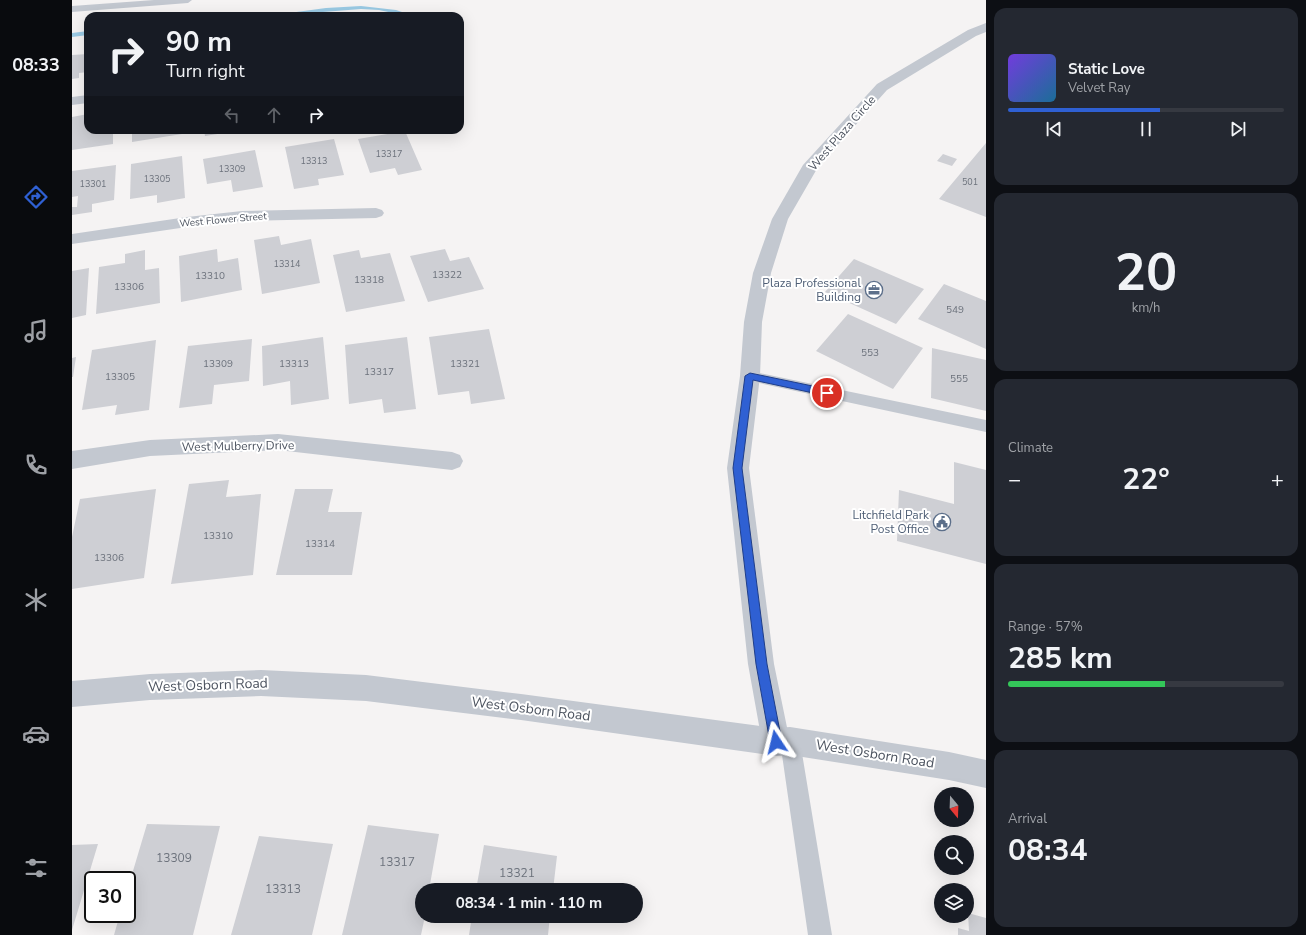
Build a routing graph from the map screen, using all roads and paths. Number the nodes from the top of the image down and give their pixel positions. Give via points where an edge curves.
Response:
1 (188, 0) edge
2 (72, 9) edge
3 (986, 27) edge
4 (84, 100) edge
5 (72, 101) edge
6 (376, 213) dead end
7 (72, 240) edge
8 (750, 376) junction
9 (986, 426) edge
10 (72, 460) edge
11 (452, 460) dead end
12 (72, 694) edge
13 (783, 742) junction
14 (986, 774) edge
15 (820, 935) edge

1 - 2 lane
3 - 8 street, West Plaza Circle via 882,87 811,165 780,219 762,273 753,322
4 - 5 street
6 - 7 street, West Flower Street via 242,216
8 - 9 lane
8 - 13 street, West Plaza Circle via 738,468 762,664
10 - 11 street, West Mulberry Drive via 150,448 278,442
12 - 13 street, West Osborn Road via 150,686 261,683 366,688
13 - 14 street, West Osborn Road via 949,766
13 - 15 lane

